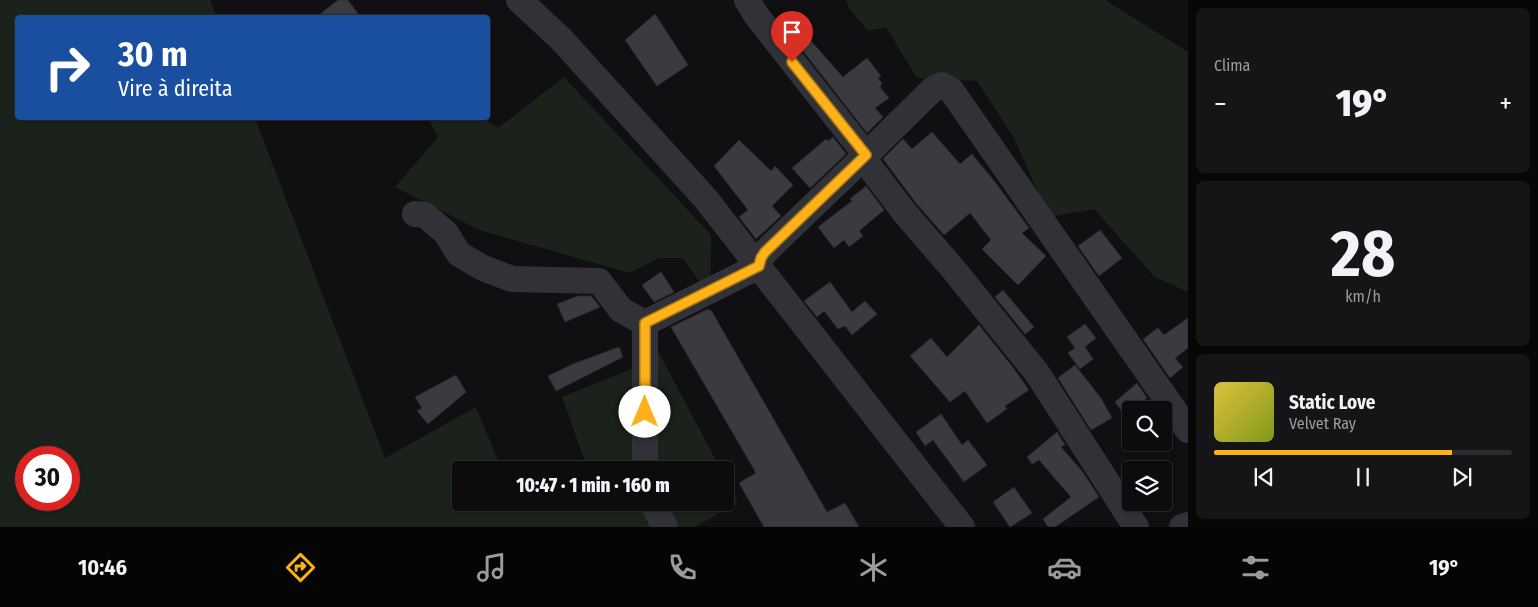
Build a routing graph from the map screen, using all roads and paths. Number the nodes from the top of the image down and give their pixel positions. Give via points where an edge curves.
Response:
1 (520, 0) edge
2 (747, 0) edge
3 (864, 157) junction
4 (415, 214) dead end
5 (759, 266) junction
6 (645, 323) junction
7 (1188, 430) edge
8 (645, 461) edge
9 (657, 511) edge
10 (1188, 525) edge
11 (665, 527) edge
12 (962, 527) edge
13 (1136, 527) edge
14 (1182, 527) edge

1 - 5 street via 561,39 705,198
2 - 3 street
3 - 5 street via 765,252
3 - 7 street via 932,90 942,85 951,90
3 - 13 street via 904,212 1037,373
4 - 6 street via 425,216 446,233 459,254 483,268 512,279 599,281 621,310
5 - 6 street
5 - 12 street
6 - 8 street
9 - 11 street
10 - 14 street

